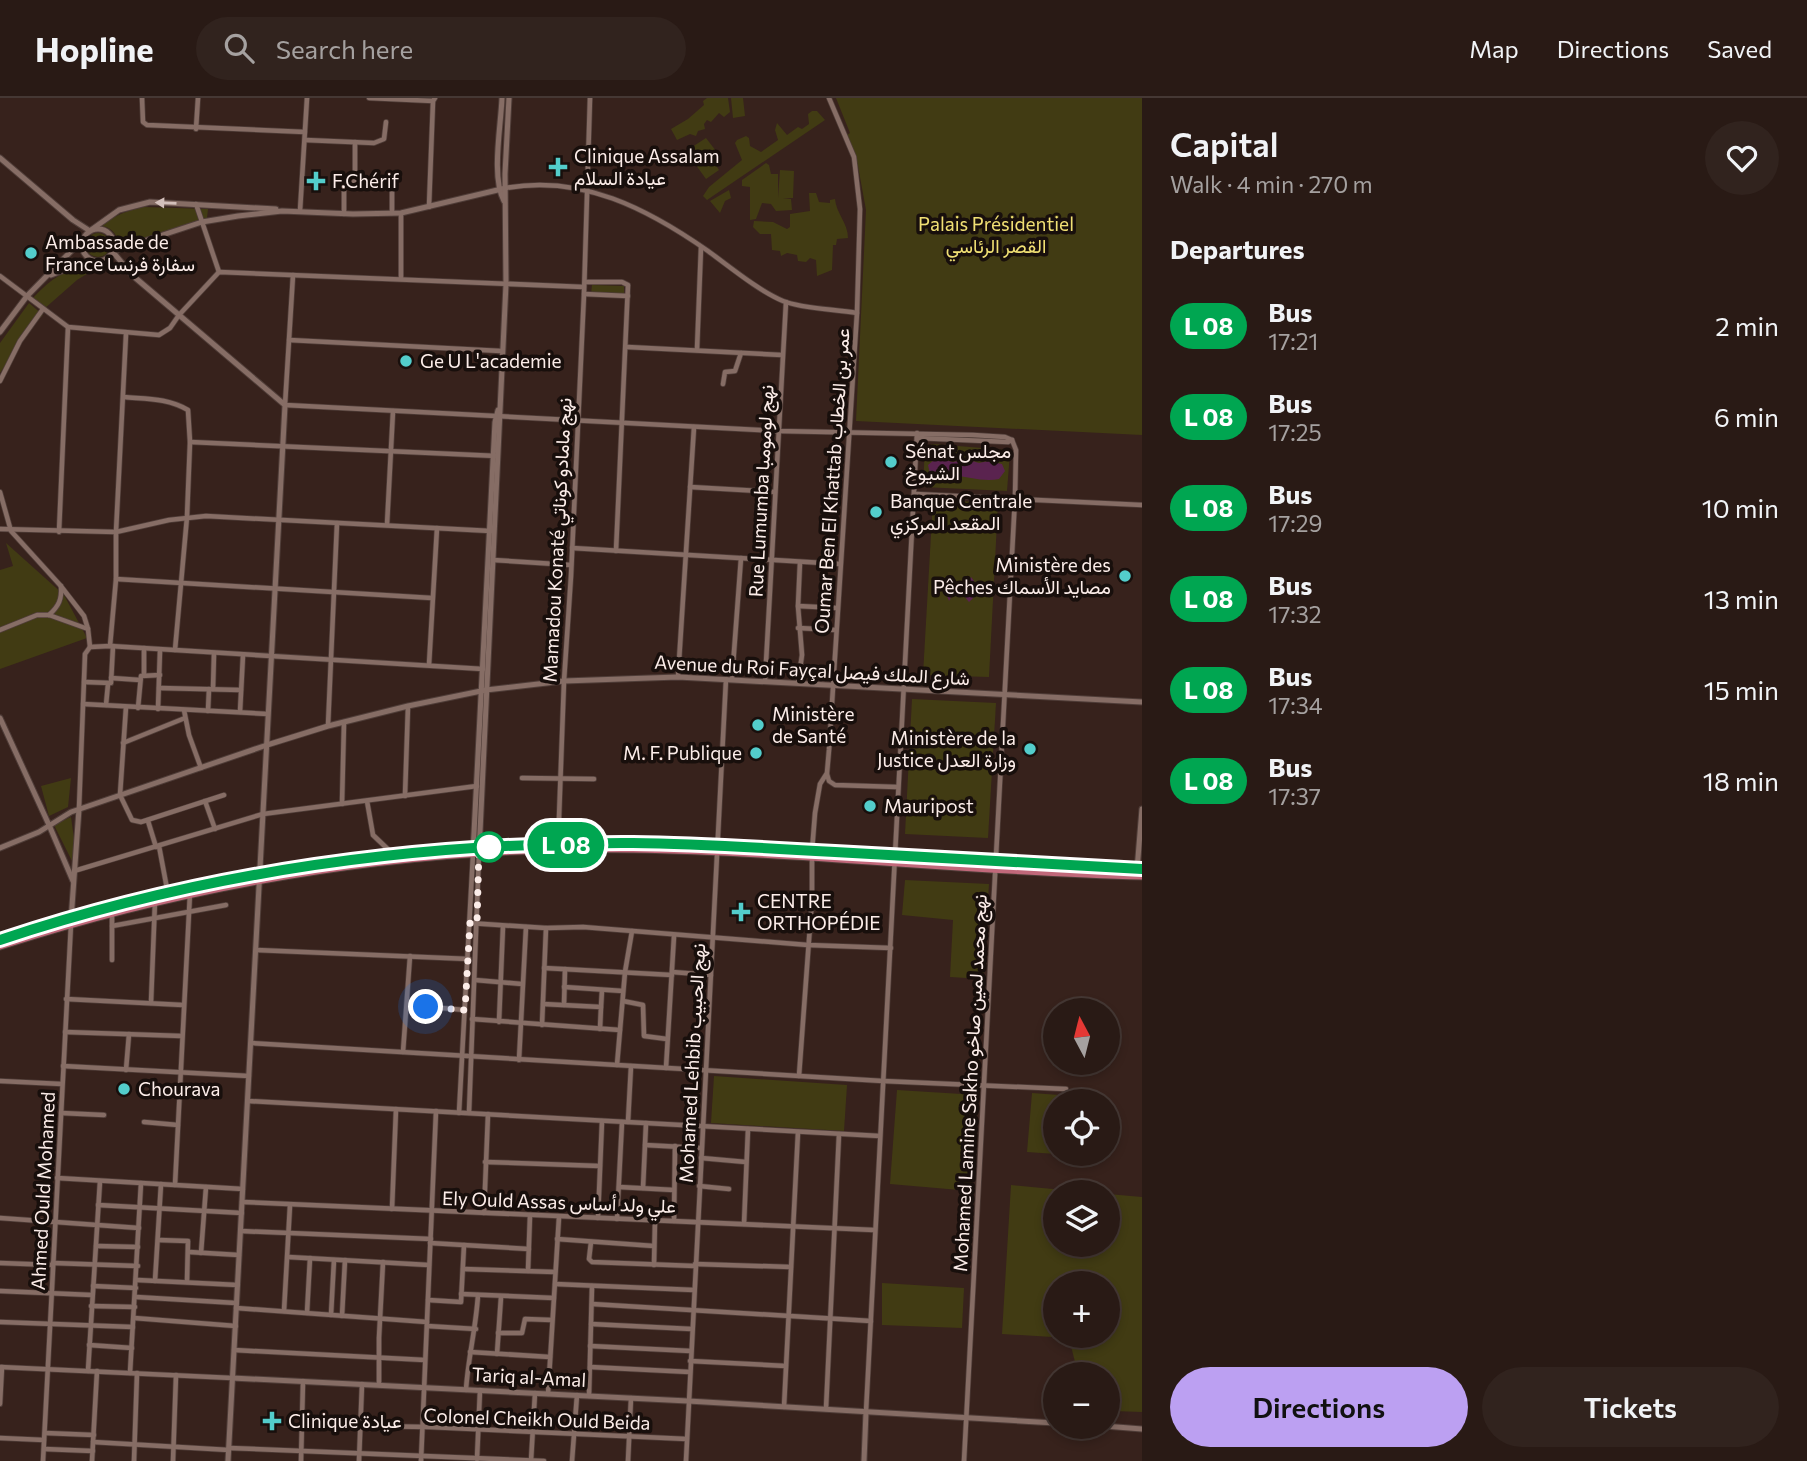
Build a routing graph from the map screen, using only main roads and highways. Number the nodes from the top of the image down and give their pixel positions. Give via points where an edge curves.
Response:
1 (476, 850) junction
2 (1139, 873) edge
3 (260, 877) junction
4 (71, 920) junction
5 (0, 940) edge
6 (0, 946) edge

1 - 2 highway via 634,843
1 - 3 highway
1 - 3 highway via 394,855
3 - 4 highway
4 - 5 highway
4 - 6 highway

